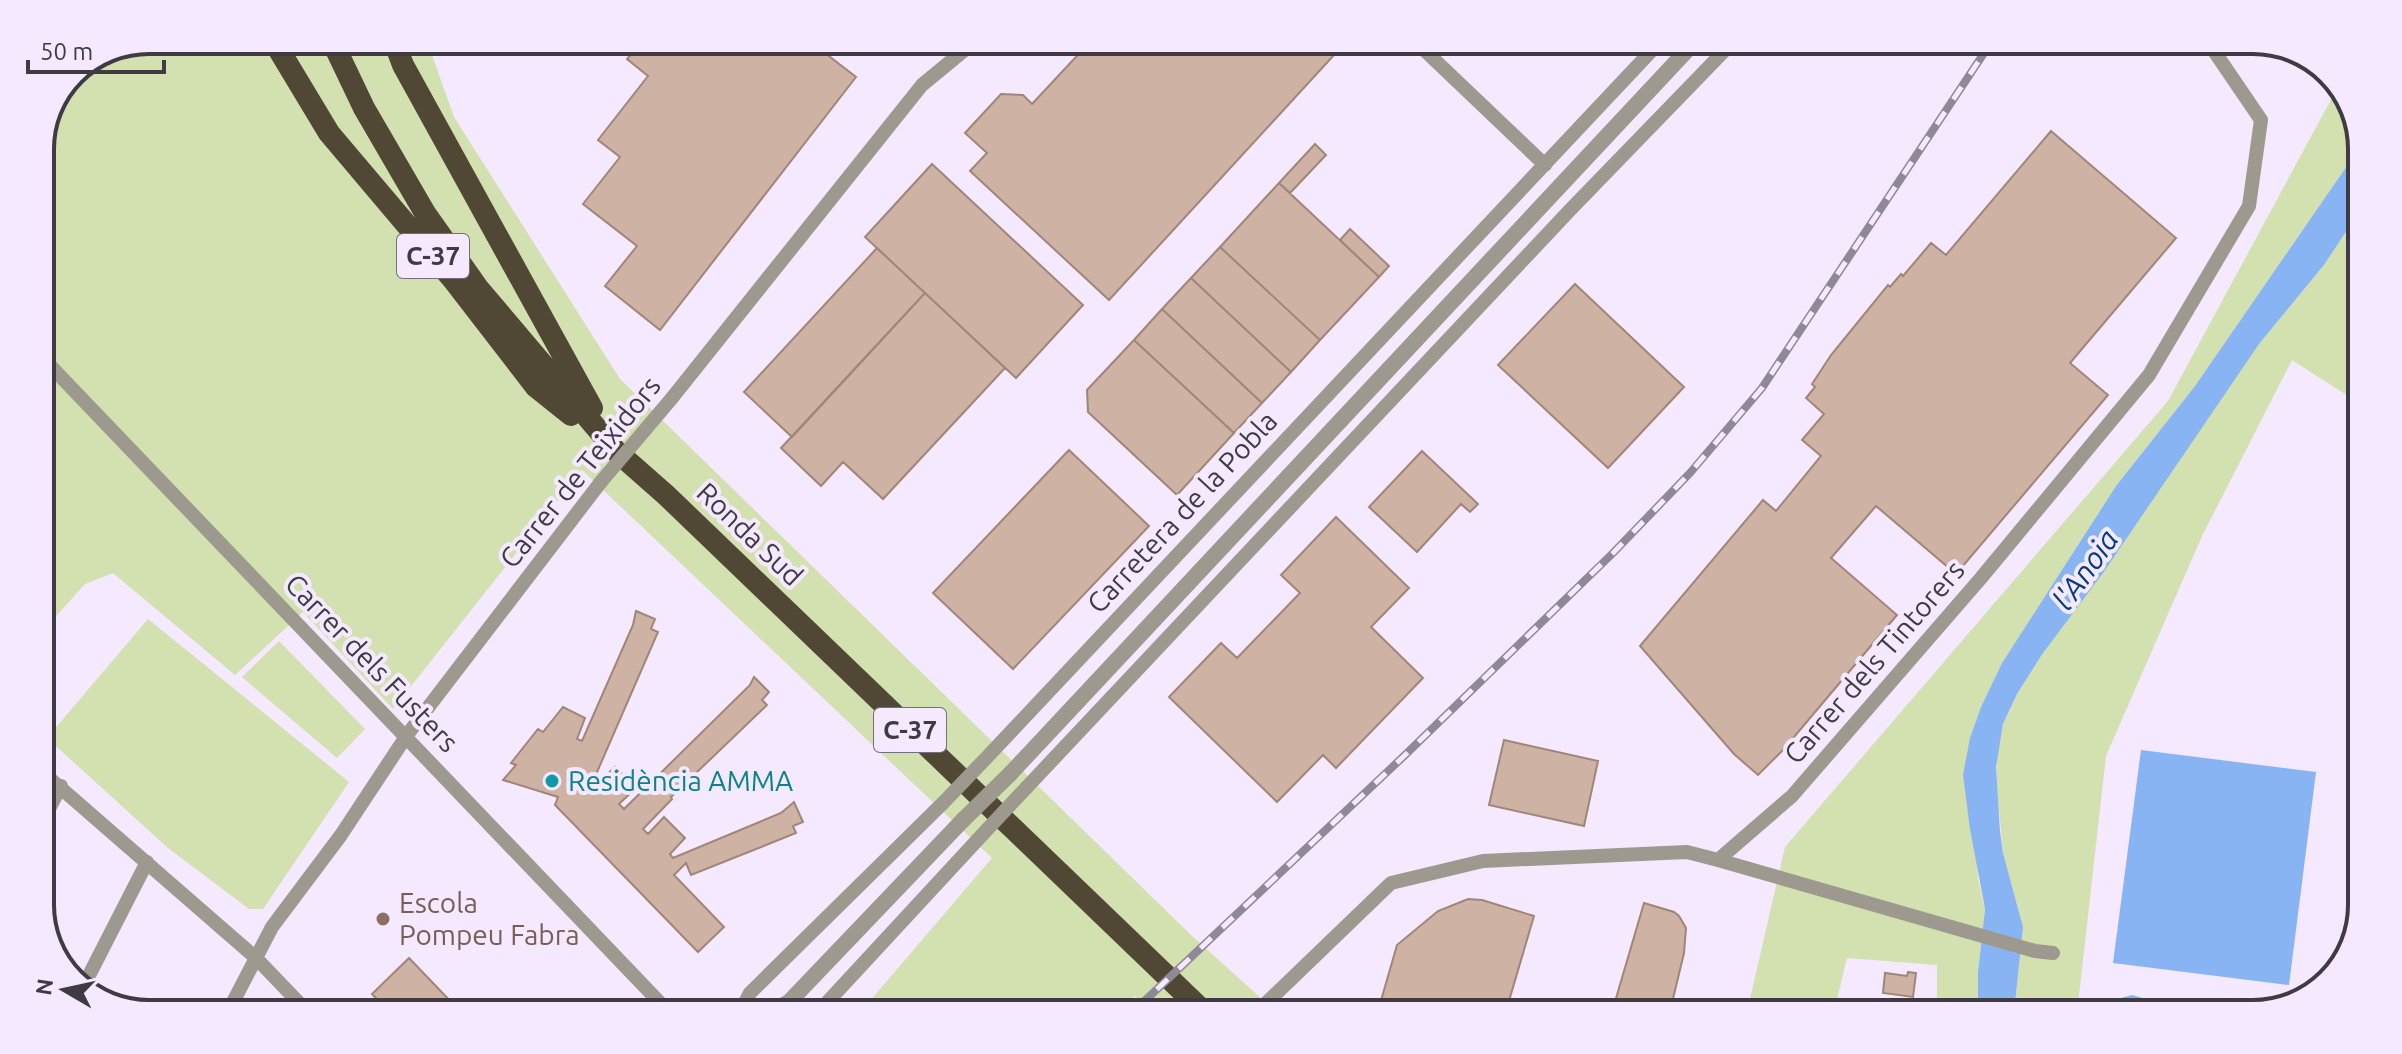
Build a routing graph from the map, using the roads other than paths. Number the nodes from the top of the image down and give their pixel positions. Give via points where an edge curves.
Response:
1 (281, 54) edge
2 (338, 54) edge
3 (399, 54) edge
4 (960, 54) edge
5 (1428, 54) edge
6 (1649, 54) edge
7 (1684, 54) edge
8 (1721, 54) edge
9 (2216, 54) edge
10 (1545, 165) junction
11 (54, 369) edge
12 (616, 451) junction
13 (407, 735) junction
14 (54, 781) edge
15 (61, 786) junction
16 (54, 799) edge
17 (1718, 860) junction
18 (147, 862) junction
19 (102, 950) edge
20 (2053, 953) dead end
21 (256, 958) junction
22 (234, 1000) edge
23 (296, 1000) edge
24 (657, 1000) edge
25 (746, 1000) edge
26 (791, 1000) edge
27 (829, 1000) edge
28 (1192, 1000) edge
29 (1269, 1000) edge

1 - 12 highway, C-37 via 329,133 536,387
2 - 12 highway, Ronda Sud / C-37 via 425,213 478,288
3 - 12 highway, C-37
4 - 13 street, Carrer de Teixidors, bridge via 922,85 600,483
5 - 10 street
6 - 10 street, Carretera de la Pobla
7 - 26 street, Carretera de la Pobla, bridge via 1010,774
8 - 27 street, bridge
9 - 17 street, Carrer dels Tintorers via 2261,120 2249,206 2149,375 1792,796
10 - 25 street, Carretera de la Pobla, bridge via 990,754
11 - 13 street, Carrer dels Fusters
12 - 28 highway, Ronda Sud / C-37
13 - 21 street, Carrer de Teixidors via 272,927
13 - 24 street, Carrer dels Fusters
14 - 15 street
15 - 16 street
15 - 18 street
17 - 20 street
17 - 29 street via 1687,852 1483,861 1391,883
18 - 19 street
18 - 21 street
21 - 22 street, Carrer de Teixidors
21 - 23 street

